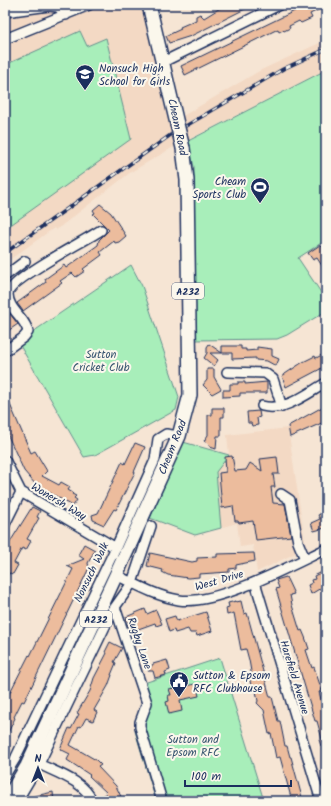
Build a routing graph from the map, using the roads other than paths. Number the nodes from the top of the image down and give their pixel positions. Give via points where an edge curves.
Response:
1 (89, 5) edge
2 (149, 5) edge
3 (279, 5) edge
4 (5, 12) edge
5 (66, 15) junction
6 (5, 40) edge
7 (163, 62) junction
8 (101, 230) dead end
9 (25, 261) dead end
10 (5, 276) edge
11 (7, 295) edge
12 (5, 351) edge
13 (227, 372) dead end
14 (326, 383) edge
15 (262, 406) dead end
16 (282, 407) junction
17 (179, 436) junction
18 (5, 460) edge
19 (22, 492) junction
20 (281, 494) dead end
21 (5, 524) edge
22 (151, 526) dead end
23 (116, 548) junction
24 (326, 549) edge
25 (305, 559) junction
26 (116, 575) junction
27 (255, 582) junction
28 (132, 583) junction
29 (114, 607) junction
30 (39, 764) junction
31 (5, 775) edge
32 (6, 801) edge
33 (16, 801) edge
34 (92, 801) edge
35 (162, 801) edge
36 (321, 801) edge

1 - 5 street
2 - 7 highway, A232
3 - 7 street
4 - 5 street via 49,6 58,7
5 - 6 street
7 - 17 highway, Cheam Road / A232, bridge via 183,148 187,180 190,395
8 - 11 street via 56,255 12,287
9 - 10 street
11 - 12 street via 28,329 24,337
13 - 16 street via 265,373 273,379
14 - 16 street
15 - 16 street via 272,409
17 - 23 street, Nonsuch Walk via 166,434 158,439 155,460
17 - 26 highway, Cheam Road / A232
18 - 19 street, Wonersh Way
19 - 21 street
19 - 23 street, Wonersh Way
20 - 25 street via 290,500 298,542
22 - 28 street
23 - 31 street, Nonsuch Walk
24 - 25 street, West Drive
25 - 27 street, West Drive
26 - 28 street, West Drive
26 - 32 highway, Cheam Road / A232 via 27,766
27 - 28 street, West Drive via 198,600 170,598
27 - 36 street, Harefield Avenue
28 - 29 street
29 - 30 street
29 - 35 street, Rugby Lane via 147,706 140,727
30 - 33 street
30 - 34 street via 78,783 86,790

